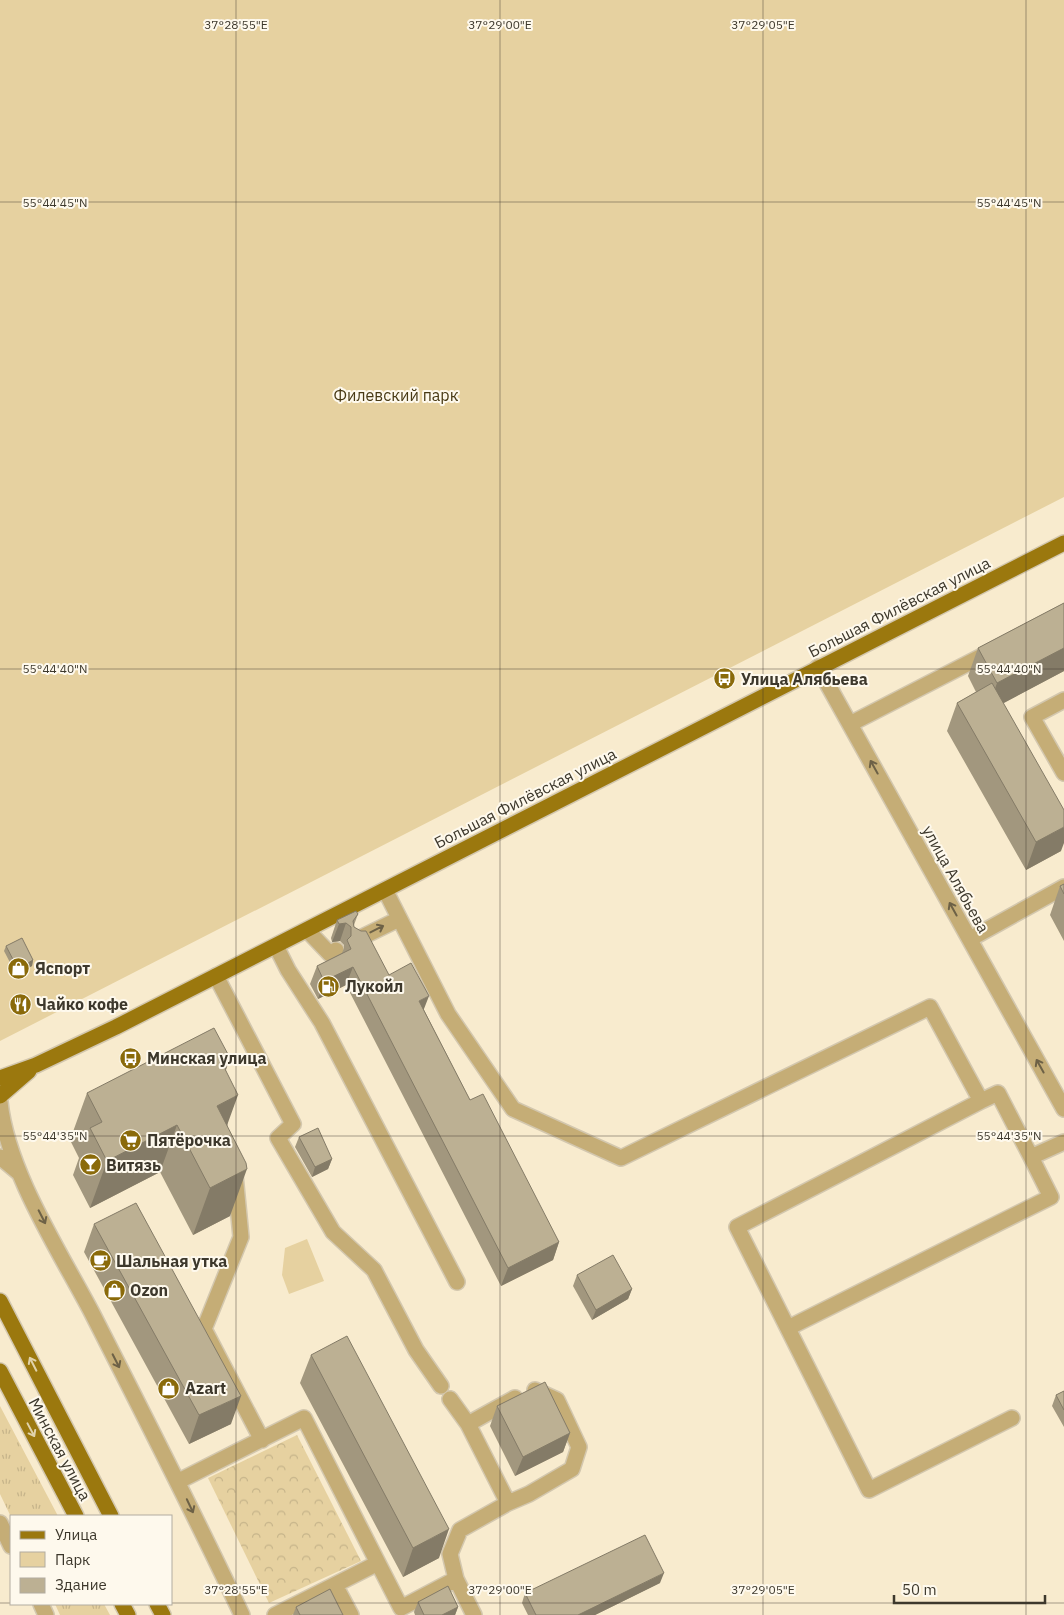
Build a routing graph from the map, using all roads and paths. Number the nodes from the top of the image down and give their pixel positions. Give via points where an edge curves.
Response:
1 (1064, 544) edge
2 (1004, 644) edge
3 (818, 667) junction
4 (1064, 700) edge
5 (850, 724) junction
6 (1064, 773) edge
7 (1064, 887) edge
8 (385, 890) junction
9 (399, 918) junction
10 (307, 930) junction
11 (970, 939) junction
12 (356, 940) edge
13 (276, 946) junction
14 (336, 950) dead end
15 (216, 976) junction
16 (36, 1066) junction
17 (0, 1078) edge
18 (0, 1096) edge
19 (980, 1101) junction
20 (0, 1102) edge
21 (1064, 1109) edge
22 (1064, 1142) edge
23 (1031, 1156) junction
24 (0, 1157) edge
25 (234, 1162) edge
26 (19, 1173) junction
27 (457, 1282) dead end
28 (0, 1301) edge
29 (195, 1312) edge
30 (788, 1328) junction
31 (204, 1329) junction
32 (0, 1371) edge
33 (441, 1386) dead end
34 (450, 1398) dead end
35 (1012, 1418) dead end
36 (468, 1424) junction
37 (262, 1440) junction
38 (179, 1481) junction
39 (508, 1503) junction
40 (75, 1515) edge
41 (110, 1515) edge
42 (0, 1523) edge
43 (10, 1544) edge
44 (378, 1563) junction
45 (456, 1579) junction
46 (335, 1585) junction
47 (242, 1615) edge
48 (275, 1615) edge
49 (351, 1615) edge
50 (474, 1615) edge

1 - 3 main road, Большая Филёвская улица
2 - 5 street
3 - 5 street, улица Алябьева
3 - 8 main road, Большая Филёвская улица
4 - 6 street via 1032,717
11 -> 5 street, улица Алябьева
7 - 11 street
8 - 9 street
8 - 10 main road, Большая Филёвская улица
12 -> 9 street
9 - 19 street via 448,1014 513,1110 621,1158 930,1007
10 - 13 main road, Большая Филёвская улица
10 - 14 street via 330,954
21 -> 11 street, улица Алябьева
13 - 15 main road, Большая Филёвская улица
13 - 27 street via 322,1023
15 - 16 main road, Большая Филёвская улица
15 - 33 street via 293,1124 278,1138 333,1232 374,1270 416,1350
16 - 17 main road, Большая Филёвская улица
16 - 18 main road
19 - 23 street via 998,1093
19 - 30 street via 737,1228
20 - 26 street via 3,1123
22 - 23 street
23 - 30 street via 1051,1197
24 - 26 street
25 - 31 street via 241,1237
26 -> 38 street
41 -> 28 main road, Минская улица
29 - 31 street
30 - 35 street via 869,1490
31 - 37 street
32 -> 40 main road, Минская улица
34 - 36 street
36 - 39 street
36 - 39 street via 533,1389 557,1400 579,1447 572,1469
37 - 38 street
37 - 44 street via 304,1418
38 -> 47 street
39 - 45 street via 460,1530 450,1554
42 - 43 street
44 - 45 street via 400,1608
44 - 46 street
45 - 50 street
46 - 48 street
46 - 49 street

